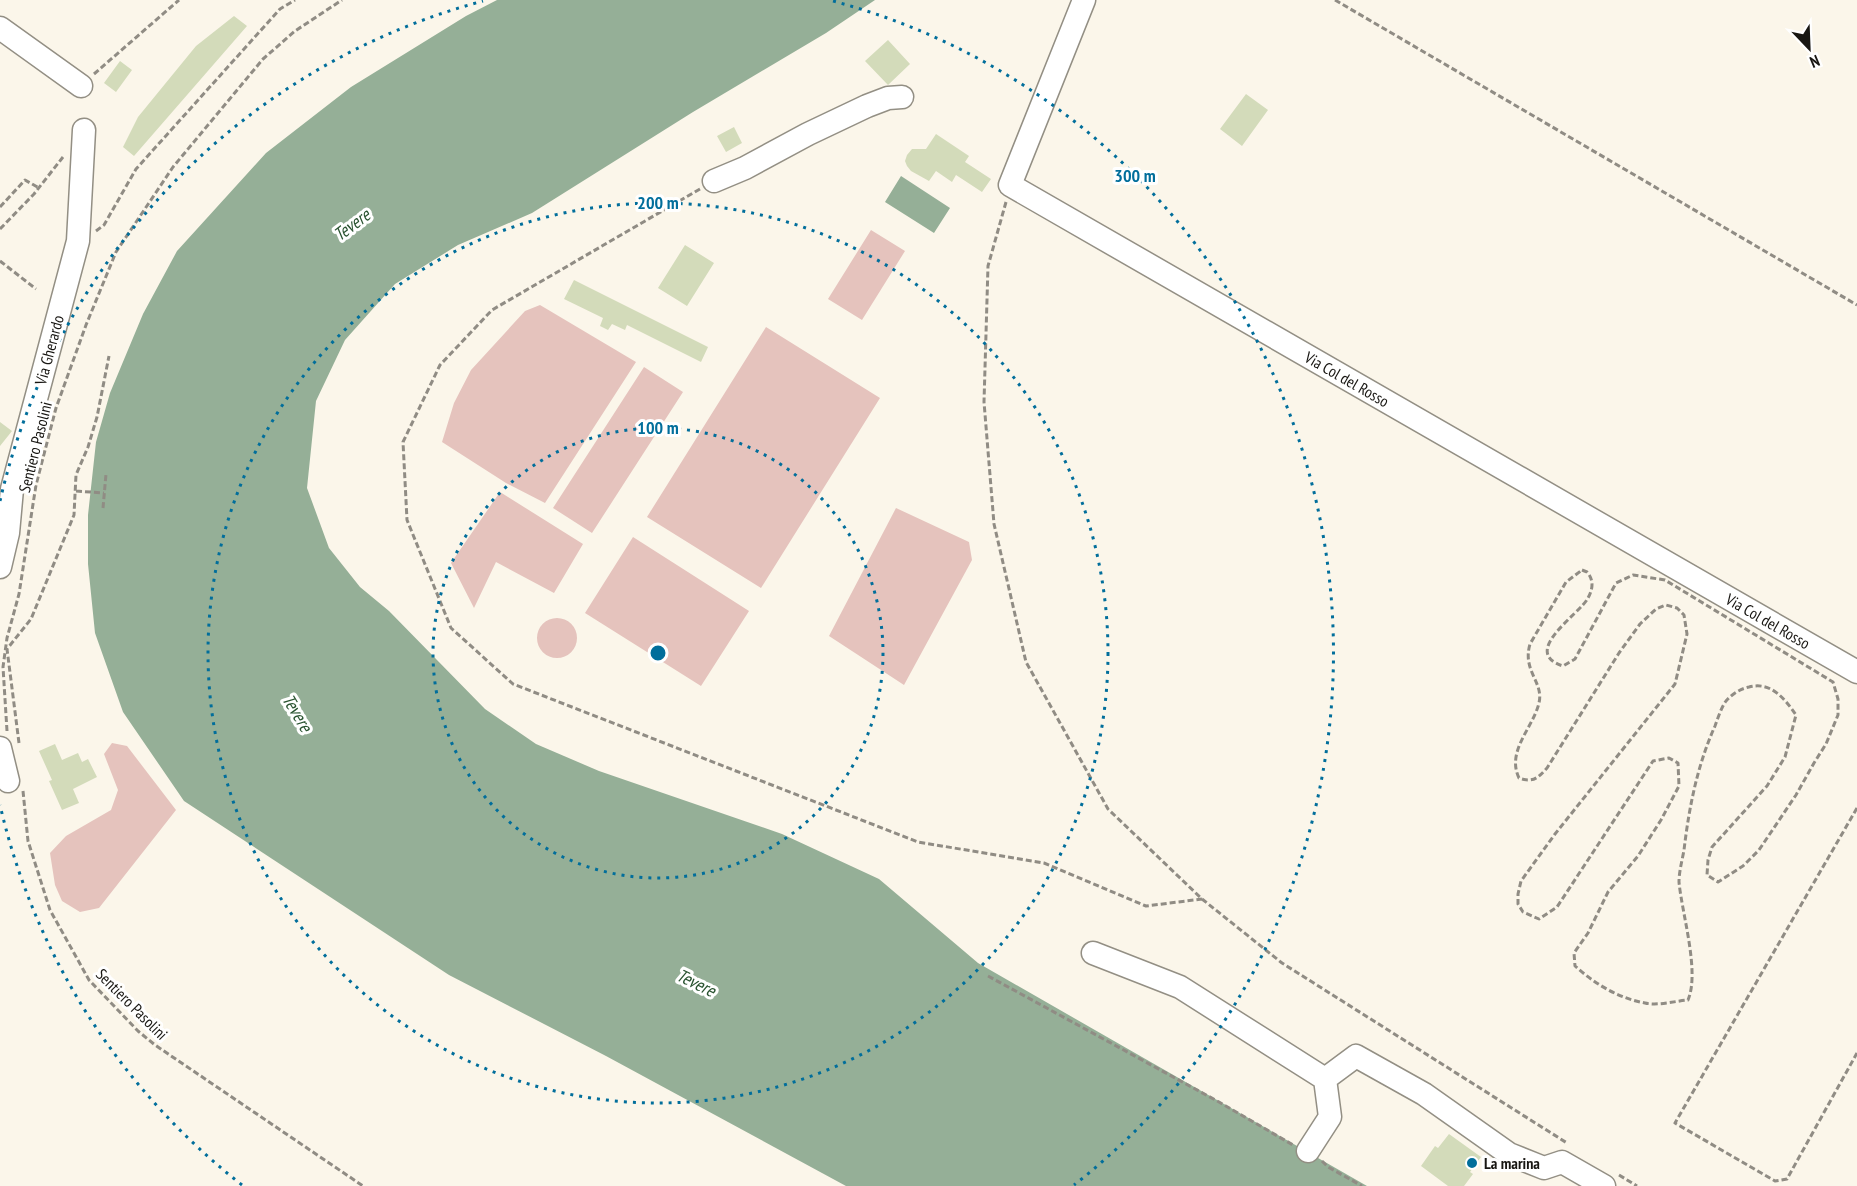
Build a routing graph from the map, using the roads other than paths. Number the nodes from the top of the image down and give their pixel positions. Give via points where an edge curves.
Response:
1 (1084, 0) edge
2 (0, 28) edge
3 (81, 86) road end
4 (902, 98) dead end
5 (84, 130) dead end
6 (714, 181) road end
7 (0, 567) edge
8 (1857, 672) edge
9 (10, 746) edge
10 (15, 786) road end
11 (1093, 953) dead end
12 (1325, 1079) junction
13 (1308, 1151) road end
14 (1611, 1180) edge

1 - 8 street, Via Col del Rosso via 1010,185
2 - 3 street
4 - 6 street via 888,98 867,106
5 - 7 street, Via Gherardo via 78,242 12,489
9 - 10 street
11 - 12 street via 1180,987
12 - 13 street via 1330,1118
12 - 14 street via 1356,1056 1424,1094 1509,1154 1544,1168 1562,1162

